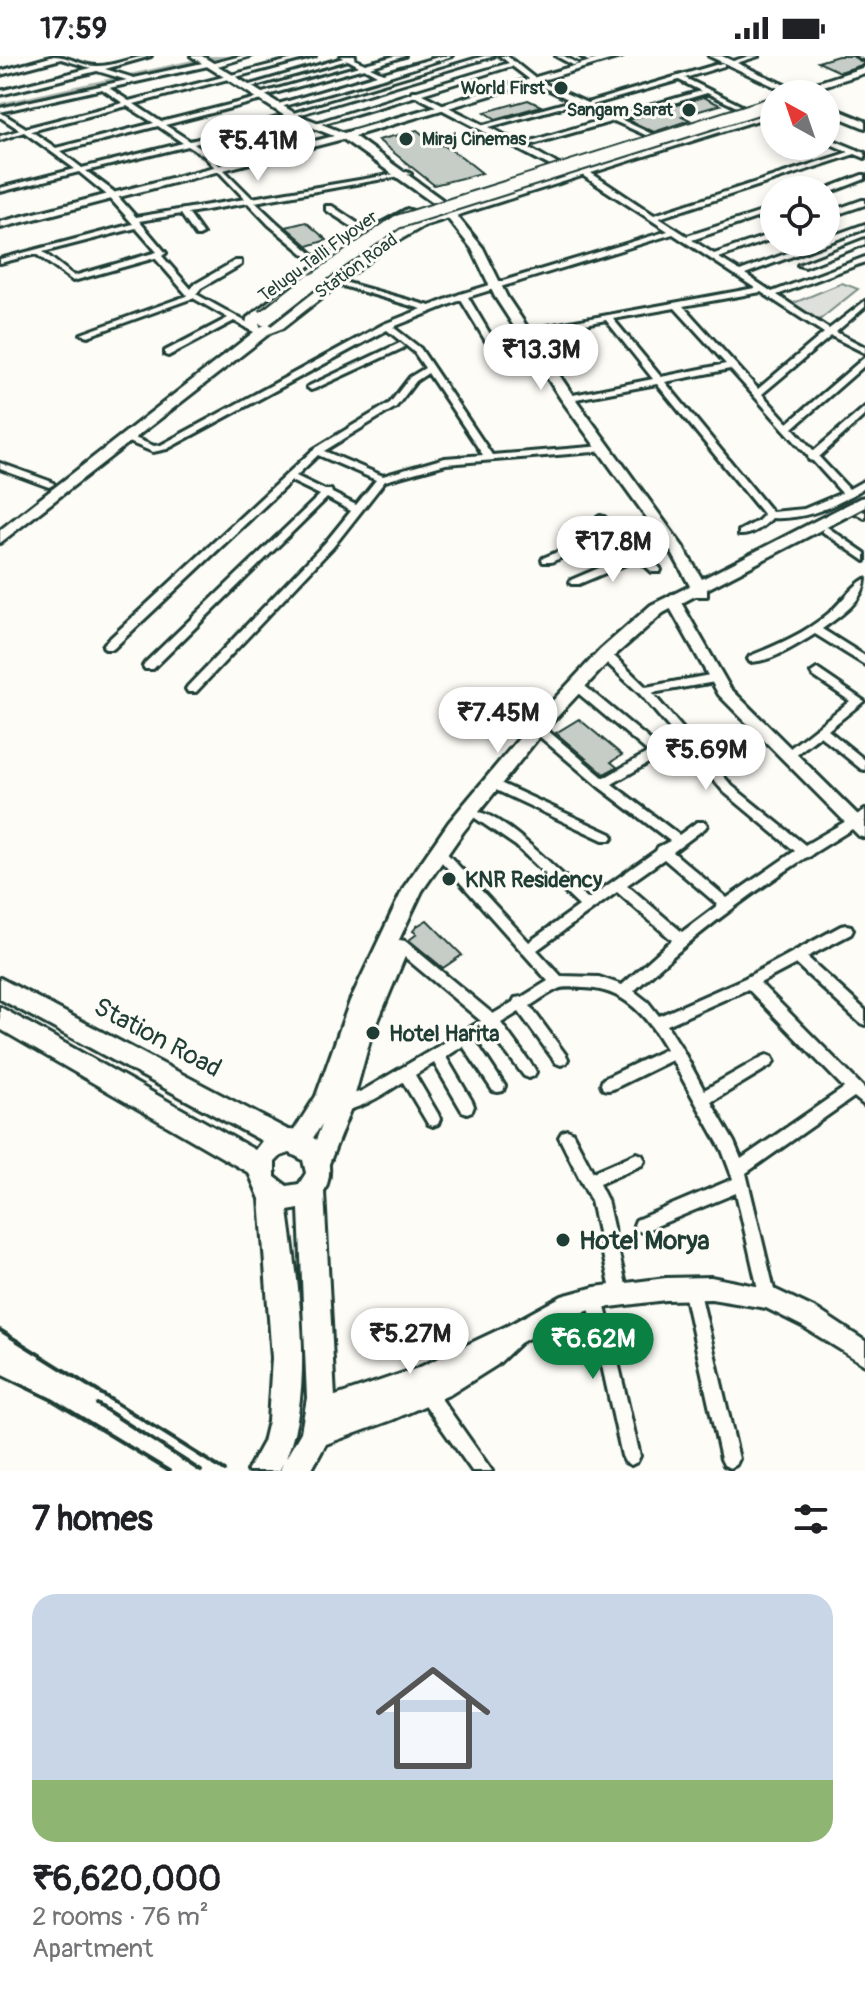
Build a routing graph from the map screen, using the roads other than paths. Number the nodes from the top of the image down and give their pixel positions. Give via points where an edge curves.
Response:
1 (148, 56) edge
2 (248, 56) edge
3 (312, 56) edge
4 (402, 56) edge
5 (449, 56) edge
6 (491, 56) edge
7 (503, 56) edge
8 (559, 56) edge
9 (603, 56) edge
10 (618, 56) edge
11 (702, 56) edge
12 (714, 56) edge
13 (756, 56) edge
14 (859, 56) edge
15 (61, 57) edge
16 (349, 57) edge
17 (865, 58) edge
18 (583, 60) edge
19 (204, 62) edge
20 (513, 64) junction
21 (726, 64) junction
22 (365, 67) junction
23 (96, 69) junction
24 (0, 73) edge
25 (382, 75) junction
26 (865, 76) edge
27 (128, 78) junction
28 (231, 78) junction
29 (530, 78) junction
30 (680, 78) junction
31 (764, 80) edge
32 (840, 82) edge
33 (399, 84) junction
34 (840, 85) edge
35 (102, 86) junction
36 (246, 87) junction
37 (840, 88) edge
38 (707, 91) junction
39 (0, 93) edge
40 (416, 93) junction
41 (262, 96) junction
42 (578, 101) junction
43 (131, 103) junction
44 (439, 104) junction
45 (586, 105) junction
46 (277, 106) junction
47 (743, 108) junction
48 (760, 108) edge
49 (0, 112) edge
50 (760, 112) edge
51 (760, 112) edge
52 (840, 112) edge
53 (292, 116) junction
54 (614, 118) junction
55 (162, 123) junction
56 (865, 123) edge
57 (316, 124) junction
58 (483, 127) junction
59 (25, 130) junction
60 (342, 133) junction
61 (652, 136) junction
62 (0, 138) edge
63 (191, 143) junction
64 (840, 145) edge
65 (520, 146) junction
66 (55, 150) junction
67 (855, 152) junction
68 (865, 156) edge
69 (556, 167) junction
70 (82, 168) junction
71 (221, 168) junction
72 (585, 173) junction
73 (404, 175) junction
74 (865, 177) edge
75 (840, 186) edge
76 (0, 190) edge
77 (111, 195) junction
78 (249, 200) junction
79 (865, 202) edge
80 (329, 208) dead end
81 (444, 208) junction
82 (840, 211) edge
83 (183, 212) junction
84 (760, 215) edge
85 (653, 218) junction
86 (0, 223) edge
87 (136, 223) junction
88 (865, 226) edge
89 (673, 232) junction
90 (368, 233) junction
91 (199, 234) dead end
92 (840, 236) edge
93 (686, 239) junction
94 (760, 240) edge
95 (865, 241) edge
96 (38, 252) junction
97 (157, 255) junction
98 (787, 256) edge
99 (714, 257) junction
100 (865, 259) edge
101 (0, 261) edge
102 (238, 263) dead end
103 (802, 265) dead end
104 (322, 267) junction
105 (739, 274) junction
106 (336, 281) junction
107 (495, 285) junction
108 (762, 289) junction
109 (191, 294) junction
110 (771, 295) junction
111 (463, 296) junction
112 (865, 303) edge
113 (678, 306) junction
114 (429, 308) junction
115 (234, 318) junction
116 (608, 318) junction
117 (265, 324) junction
118 (387, 326) junction
119 (829, 332) junction
120 (524, 333) junction
121 (85, 334) dead end
122 (400, 346) dead end
123 (865, 350) edge
124 (168, 353) dead end
125 (499, 356) dead end
126 (326, 357) junction
127 (865, 360) edge
128 (731, 366) junction
129 (429, 369) junction
130 (348, 370) junction
131 (659, 381) junction
132 (311, 387) dead end
133 (757, 394) junction
134 (568, 399) junction
135 (865, 410) edge
136 (788, 428) junction
137 (127, 438) junction
138 (603, 449) junction
139 (317, 451) junction
140 (490, 458) junction
141 (812, 458) junction
142 (0, 466) edge
143 (289, 476) junction
144 (382, 479) junction
145 (865, 483) edge
146 (49, 484) junction
147 (328, 492) junction
148 (861, 507) edge
149 (358, 510) junction
150 (769, 515) junction
151 (600, 519) dead end
152 (0, 523) edge
153 (827, 530) junction
154 (613, 532) junction
155 (743, 533) dead end
156 (0, 538) edge
157 (638, 555) junction
158 (865, 558) edge
159 (547, 560) dead end
160 (656, 570) dead end
161 (575, 582) dead end
162 (865, 582) edge
163 (683, 597) junction
164 (816, 630) junction
165 (109, 646) dead end
166 (754, 659) dead end
167 (611, 660) junction
168 (865, 661) edge
169 (149, 666) dead end
170 (817, 673) dead end
171 (715, 678) junction
172 (580, 688) junction
173 (192, 689) dead end
174 (644, 691) junction
175 (820, 730) junction
176 (543, 733) junction
177 (786, 756) junction
178 (865, 766) edge
179 (603, 784) junction
180 (500, 787) junction
181 (479, 815) junction
182 (861, 823) edge
183 (701, 825) dead end
184 (607, 837) dead end
185 (677, 840) junction
186 (662, 850) junction
187 (806, 853) junction
188 (443, 854) junction
189 (619, 886) junction
190 (725, 903) junction
191 (588, 907) junction
192 (846, 930) dead end
193 (679, 938) junction
194 (400, 945) junction
195 (528, 950) junction
196 (798, 957) junction
197 (558, 982) junction
198 (750, 982) junction
199 (0, 988) edge
200 (624, 991) junction
201 (520, 1002) junction
202 (0, 1017) edge
203 (865, 1019) edge
204 (490, 1020) junction
205 (657, 1023) junction
206 (465, 1037) junction
207 (676, 1051) junction
208 (437, 1055) junction
209 (561, 1059) dead end
210 (767, 1061) dead end
211 (529, 1072) dead end
212 (406, 1073) junction
213 (608, 1084) dead end
214 (498, 1086) dead end
215 (860, 1094) edge
216 (704, 1098) junction
217 (341, 1105) junction
218 (467, 1106) dead end
219 (433, 1119) dead end
220 (567, 1137) dead end
221 (292, 1143) junction
222 (637, 1160) dead end
223 (260, 1166) junction
224 (315, 1175) junction
225 (740, 1177) junction
226 (591, 1180) junction
227 (273, 1195) junction
228 (642, 1225) dead end
229 (691, 1288) junction
230 (620, 1294) junction
231 (595, 1298) junction
232 (768, 1298) junction
233 (517, 1333) junction
234 (865, 1354) edge
235 (427, 1393) junction
236 (302, 1448) edge
237 (631, 1456) dead end
238 (730, 1459) dead end
239 (249, 1471) edge
240 (262, 1471) edge
241 (483, 1471) edge

1 - 23 street
2 - 19 street
3 - 28 street
4 - 22 street
5 - 25 street
6 - 33 street
7 - 20 street
8 - 18 street
9 - 18 main road
10 - 29 main road
11 - 21 main road
12 - 21 main road
13 - 21 street
14 - 17 street
15 - 23 street
15 - 24 street
16 - 22 street
16 - 36 street
18 - 29 main road
19 - 27 street
19 - 28 main road
20 - 29 street
20 - 40 street
21 - 30 street
21 - 31 main road
22 - 25 street
22 - 41 street
23 - 27 street
23 - 39 street
25 - 33 street
25 - 46 street
26 - 32 main road
26 - 34 main road
26 - 37 main road
27 - 35 street
28 - 36 main road
28 - 43 street
29 - 42 street
29 - 44 main road
30 - 38 street
30 - 45 street
33 - 40 street
33 - 53 street
35 - 43 street
35 - 49 street
36 - 41 main road
38 - 47 street
38 - 54 street
40 - 44 street
40 - 57 street
41 - 46 main road
41 - 55 street
42 - 45 street
42 - 58 street
43 - 55 street
43 - 59 street
44 - 58 street
44 - 60 main road
45 - 54 street
46 - 53 main road
47 - 48 main road
47 - 61 main road
49 - 59 street
50 - 72 main road, Station Road
51 - 117 main road, Telugu Talli Flyover, bridge via 424,216 367,249
52 - 56 main road
53 - 57 main road
53 - 63 street
54 - 61 street
54 - 65 street
55 - 63 street
55 - 66 street
57 - 60 main road
58 - 65 street
59 - 62 street
59 - 66 street
60 - 71 main road
60 - 73 main road
61 - 69 main road
63 - 70 street
63 - 71 street
64 - 67 street
65 - 69 street
66 - 70 street
67 - 68 street
67 - 85 street
69 - 81 main road
70 - 76 street
70 - 77 street
71 - 77 main road
71 - 78 street
72 - 81 main road, Station Road
72 - 85 street
73 - 78 street
73 - 81 main road
74 - 75 street
77 - 86 main road
77 - 87 street
78 - 83 street
78 - 104 street
79 - 82 street
80 - 90 street
81 - 90 main road via 392,220
81 - 106 main road, Station Road
81 - 107 main road via 477,248
83 - 87 street
83 - 91 street
84 - 93 street
85 - 89 street
87 - 96 street
87 - 97 street via 162,251
88 - 92 street
89 - 93 street
89 - 107 street
90 - 104 main road
93 - 99 street
94 - 99 street
95 - 103 street
96 - 97 street via 73,279
96 - 101 street
97 - 109 street
98 - 105 street
99 - 105 street
100 - 110 street
102 - 109 street
104 - 117 main road via 252,321
105 - 108 street
106 - 114 street
106 - 117 main road, Station Road via 278,325
107 - 111 street
107 - 120 main road
108 - 110 street
108 - 113 street
109 - 115 street
109 - 121 street
110 - 119 street
111 - 114 street
111 - 125 street
112 - 119 street
113 - 116 street
113 - 128 street
114 - 118 street
115 - 117 street
115 - 124 street
116 - 120 street
116 - 131 street
117 - 137 main road, Station Road
117 - 146 main road, Station Road
118 - 126 street
118 - 129 street via 412,343
119 - 123 street
119 - 133 street
120 - 134 main road
122 - 130 street
126 - 130 street
126 - 137 street via 164,447 153,449
127 - 136 street
128 - 131 street
128 - 133 street
129 - 139 street via 413,379 393,405
129 - 140 street
130 - 132 street
131 - 134 street
131 - 150 street
133 - 136 street
134 - 138 main road
135 - 141 street
136 - 141 street
137 - 156 main road, Station Road
138 - 140 street
138 - 163 main road via 672,545 669,552
139 - 143 street
139 - 144 street
140 - 144 street via 429,464
141 - 148 street
142 - 146 street
143 - 147 street
143 - 165 street
144 - 149 street
145 - 148 street
146 - 152 main road, Station Road
147 - 149 street
147 - 169 street
148 - 150 street
148 - 153 main road
148 - 163 main road
149 - 173 street
150 - 155 street
151 - 154 street
153 - 158 street
153 - 163 main road
154 - 157 street
154 - 159 street
157 - 160 street
157 - 161 street
162 - 164 street
163 - 167 main road
163 - 171 street via 690,631
163 - 172 main road via 629,632
164 - 166 street
164 - 168 street
167 - 172 main road
167 - 174 street
170 - 175 street via 858,701
171 - 174 street
171 - 177 street
172 - 176 main road
172 - 179 street via 655,752
172 - 188 main road via 508,762
174 - 187 street via 728,789
175 - 177 street
175 - 178 street
176 - 179 street
176 - 180 main road
177 - 182 street
179 - 185 street
180 - 181 main road
180 - 184 street
181 - 188 main road
181 - 191 street via 520,843
182 - 187 street
183 - 185 street
185 - 186 street
186 - 189 street
186 - 190 street
187 - 190 street
188 - 194 main road
188 - 195 street
188 - 221 main road via 414,887 360,1001 326,1100
189 - 191 street
189 - 193 street
190 - 193 street
191 - 195 street
192 - 196 street
193 - 200 street
194 - 204 street
194 - 217 main road via 359,1040
195 - 197 street
196 - 198 street
196 - 203 street
197 - 200 street via 599,983
197 - 201 street
198 - 205 street
198 - 215 street
199 - 221 main road, Station Road
200 - 205 street
201 - 204 street
201 - 209 street
202 - 223 main road
204 - 206 street
204 - 211 street
205 - 207 street
206 - 208 street
206 - 214 street
207 - 213 street
207 - 216 street
208 - 212 street
208 - 218 street
210 - 216 street
212 - 217 street
212 - 219 street
215 - 225 street
216 - 225 street
217 - 224 main road
220 - 226 street
221 - 223 main road via 265,1155
221 - 224 main road via 307,1146
222 - 226 street
223 - 227 main road via 260,1177
224 - 227 main road via 300,1196
224 - 236 main road
225 - 228 street
225 - 232 street
226 - 230 street
227 - 236 main road via 281,1262 285,1402
229 - 230 street
229 - 232 street
229 - 238 street
230 - 231 street
231 - 233 street via 562,1307
231 - 237 street
232 - 234 street
233 - 235 street via 496,1353
233 - 236 street via 421,1378
235 - 236 street
235 - 241 street
236 - 239 main road
236 - 240 main road

